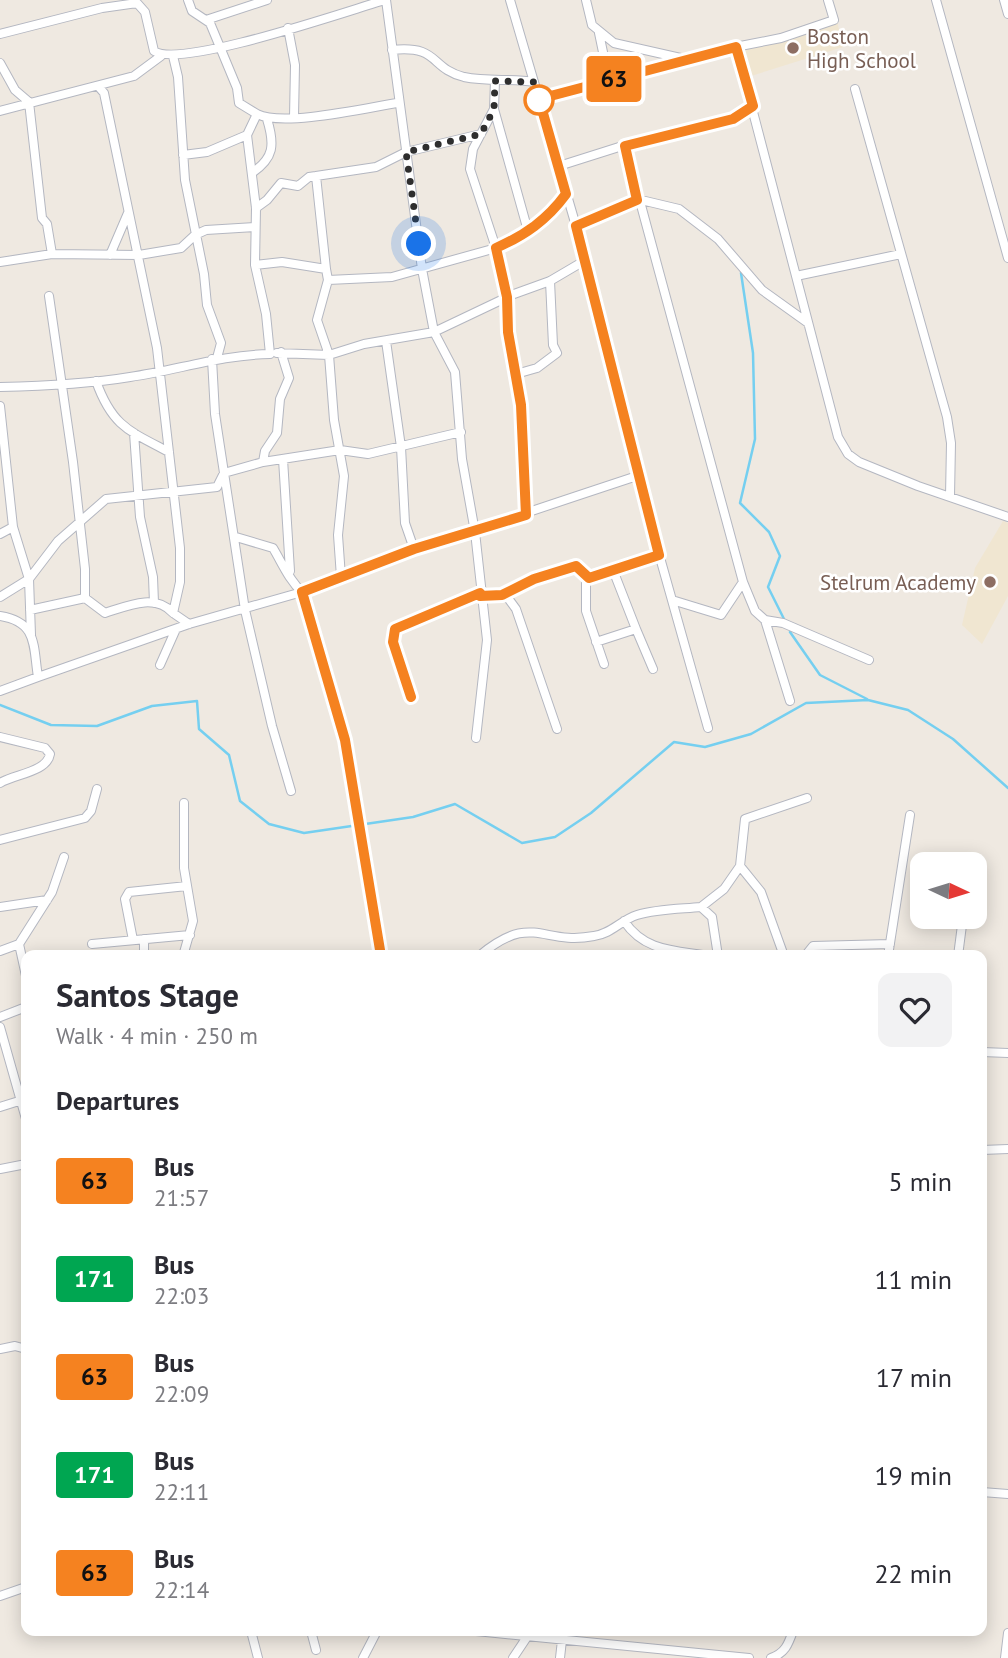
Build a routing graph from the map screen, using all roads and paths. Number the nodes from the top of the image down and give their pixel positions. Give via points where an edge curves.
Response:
1 (188, 0) edge
2 (267, 0) edge
3 (386, 0) edge
4 (510, 0) edge
5 (586, 0) edge
6 (828, 0) edge
7 (936, 0) edge
8 (1004, 0) edge
9 (101, 4) edge
10 (1008, 14) edge
11 (206, 20) junction
12 (288, 28) junction
13 (598, 33) junction
14 (0, 34) edge
15 (736, 47) junction
16 (220, 48) junction
17 (392, 50) junction
18 (161, 56) junction
19 (173, 56) junction
20 (687, 59) junction
21 (0, 63) edge
22 (610, 80) junction
23 (495, 81) junction
24 (534, 82) junction
25 (98, 86) junction
26 (855, 89) dead end
27 (539, 99) junction
28 (29, 102) junction
29 (397, 103) junction
30 (753, 106) junction
31 (494, 109) junction
32 (0, 111) edge
33 (257, 114) junction
34 (294, 117) junction
35 (267, 119) junction
36 (481, 134) junction
37 (247, 135) junction
38 (625, 146) junction
39 (406, 152) junction
40 (183, 155) junction
41 (559, 166) junction
42 (252, 173) junction
43 (316, 176) junction
44 (566, 194) junction
45 (637, 200) junction
46 (256, 208) junction
47 (128, 213) junction
48 (576, 226) junction
49 (255, 228) junction
50 (528, 232) junction
51 (195, 235) junction
52 (496, 248) junction
53 (52, 254) junction
54 (901, 254) junction
55 (110, 255) junction
56 (139, 255) junction
57 (1008, 258) edge
58 (584, 261) junction
59 (0, 262) edge
60 (255, 265) junction
61 (326, 269) junction
62 (422, 269) junction
63 (796, 276) junction
64 (328, 280) junction
65 (550, 281) junction
66 (49, 296) dead end
67 (507, 297) junction
68 (808, 323) junction
69 (434, 332) junction
70 (386, 341) junction
71 (281, 352) junction
72 (270, 354) junction
73 (330, 355) junction
74 (215, 358) junction
75 (159, 372) junction
76 (516, 374) junction
77 (96, 381) junction
78 (60, 386) junction
79 (0, 387) edge
80 (0, 406) edge
81 (461, 432) junction
82 (134, 433) junction
83 (401, 447) junction
84 (340, 450) junction
85 (169, 452) junction
86 (283, 459) junction
87 (263, 462) junction
88 (224, 474) junction
89 (637, 476) junction
90 (138, 491) junction
91 (174, 492) junction
92 (950, 496) junction
93 (526, 515) junction
94 (1008, 517) edge
95 (79, 522) junction
96 (13, 527) junction
97 (475, 533) junction
98 (0, 534) edge
99 (236, 537) junction
100 (290, 542) junction
101 (273, 548) junction
102 (414, 549) junction
103 (659, 555) junction
104 (613, 570) junction
105 (341, 578) junction
106 (589, 578) junction
107 (29, 579) junction
108 (290, 582) junction
109 (743, 582) junction
110 (302, 592) junction
111 (480, 594) junction
112 (505, 594) junction
113 (0, 597) edge
114 (85, 598) junction
115 (672, 600) junction
116 (154, 603) junction
117 (30, 610) junction
118 (245, 610) junction
119 (173, 613) junction
120 (0, 616) edge
121 (765, 620) junction
122 (189, 624) junction
123 (176, 629) junction
124 (636, 629) junction
125 (31, 635) junction
126 (596, 642) junction
127 (869, 660) dead end
128 (604, 664) dead end
129 (160, 665) dead end
130 (653, 669) dead end
131 (38, 677) junction
132 (0, 691) edge
133 (411, 697) dead end
134 (790, 701) dead end
135 (708, 728) dead end
136 (557, 729) dead end
137 (0, 737) edge
138 (476, 738) dead end
139 (0, 783) edge
140 (97, 789) dead end
141 (291, 791) dead end
142 (807, 797) dead end
143 (184, 803) dead end
144 (910, 815) dead end
145 (0, 840) edge
146 (64, 857) dead end
147 (740, 866) junction
148 (187, 886) junction
149 (47, 900) junction
150 (701, 906) junction
151 (0, 907) edge
152 (624, 920) junction
153 (961, 929) edge
154 (190, 935) junction
155 (144, 939) junction
156 (133, 940) junction
157 (19, 944) junction
158 (92, 944) dead end
159 (891, 944) junction
160 (145, 950) edge
161 (185, 950) edge
162 (380, 950) edge
163 (486, 950) edge
164 (657, 950) edge
165 (717, 950) edge
166 (782, 950) edge
167 (809, 950) edge
168 (890, 950) edge
169 (959, 950) edge
170 (0, 951) edge
171 (21, 953) edge
172 (21, 1009) edge
173 (0, 1017) edge
174 (0, 1027) edge
175 (987, 1052) edge
176 (1008, 1053) edge
177 (19, 1101) junction
178 (21, 1106) edge
179 (0, 1107) edge
180 (1008, 1149) edge
181 (987, 1150) edge
182 (21, 1165) edge
183 (0, 1169) edge
184 (21, 1348) edge
185 (0, 1349) edge
186 (987, 1492) edge
187 (1008, 1494) edge
188 (21, 1589) edge
189 (0, 1596) edge
190 (1008, 1633) edge
191 (252, 1636) edge
192 (312, 1636) edge
193 (374, 1636) edge
194 (518, 1636) edge
195 (791, 1636) edge
196 (527, 1637) junction
197 (562, 1640) junction
198 (316, 1650) dead end
199 (258, 1658) edge
200 (363, 1658) edge
201 (513, 1658) edge
202 (560, 1658) edge
203 (748, 1658) edge
204 (771, 1658) edge
205 (1005, 1658) edge

1 - 11 street via 192,10
2 - 11 street
3 - 12 street
3 - 17 street
4 - 24 street
5 - 13 street
6 - 15 street via 834,20
7 - 57 street
8 - 10 street
9 - 14 street
9 - 18 street via 142,6 151,43
11 - 16 street
12 - 16 street
12 - 34 street via 295,65
13 - 20 street via 614,43
13 - 22 street
15 - 20 street
15 - 30 street
16 - 19 street
16 - 33 street via 239,103
17 - 23 street via 421,50 453,74
17 - 29 street
18 - 19 street
18 - 25 street via 134,76
19 - 40 street
20 - 22 street
21 - 28 street via 15,90
22 - 27 street
23 - 24 street
23 - 31 street
24 - 27 street
25 - 28 street
25 - 47 street via 104,93
26 - 54 street
27 - 41 street
28 - 32 street
28 - 53 street via 42,218
29 - 34 street
29 - 39 street
30 - 38 street via 733,119
30 - 63 street
31 - 36 street
31 - 50 street
33 - 35 street
33 - 37 street
34 - 35 street
35 - 42 street via 272,153
36 - 39 street
36 - 52 street via 470,169
37 - 40 street via 207,152
37 - 42 street
38 - 41 street
38 - 45 street
39 - 43 street via 376,167
39 - 62 street
40 - 51 street
41 - 44 street
42 - 46 street
43 - 46 street via 298,186 281,183
43 - 61 street
44 - 48 street
44 - 50 street via 552,214
45 - 48 street
45 - 68 street via 663,204 696,220 762,290
45 - 109 street
46 - 49 street
47 - 55 street
47 - 56 street
48 - 58 street
49 - 51 street
49 - 60 street
50 - 52 street
51 - 56 street via 181,248
51 - 74 street via 207,305 221,343
52 - 62 street
52 - 67 street
53 - 55 street
53 - 59 street
54 - 63 street
54 - 92 street via 947,417
55 - 56 street
56 - 75 street
58 - 65 street
58 - 89 street
60 - 61 street via 282,262
60 - 72 street
61 - 64 street
62 - 64 street via 392,277
62 - 69 street
63 - 68 street
64 - 73 street via 317,320
65 - 67 street
65 - 76 street via 557,353 537,368
66 - 78 street
67 - 69 street
67 - 76 street
68 - 92 street via 838,437 848,454
69 - 70 street
69 - 81 street via 455,372
70 - 73 street
70 - 83 street
71 - 72 street
71 - 73 street
71 - 87 street via 289,378 280,399 278,433
72 - 74 street
73 - 84 street
74 - 75 street
74 - 88 street
75 - 77 street
75 - 85 street
76 - 93 street
77 - 78 street
77 - 82 street via 110,414
78 - 79 street
78 - 95 street
80 - 96 street
81 - 83 street
81 - 97 street
82 - 85 street
82 - 90 street
83 - 84 street via 368,454
83 - 102 street via 405,523
84 - 86 street
84 - 105 street via 345,487 338,535
85 - 91 street
86 - 87 street
86 - 100 street
87 - 88 street
88 - 91 street via 217,487
88 - 99 street
89 - 93 street
89 - 103 street
90 - 91 street
90 - 95 street via 106,499
90 - 116 street
91 - 119 street via 180,582
92 - 94 street
93 - 97 street
95 - 107 street
95 - 114 street
96 - 98 street
96 - 107 street
97 - 102 street
97 - 111 street
99 - 101 street
99 - 118 street
100 - 101 street
100 - 108 street
101 - 108 street via 288,569
102 - 105 street
103 - 104 street
103 - 115 street
104 - 106 street
104 - 124 street
105 - 110 street
106 - 112 street via 576,566
106 - 126 street via 586,611
107 - 113 street
107 - 117 street
108 - 110 street
109 - 115 street via 721,615
109 - 121 street via 755,611
110 - 118 street
110 - 162 street via 345,740
111 - 112 street
111 - 133 street via 393,632
111 - 138 street via 486,639
112 - 136 street via 516,609
114 - 116 street via 105,613
114 - 117 street
115 - 135 street
116 - 119 street
117 - 125 street
118 - 122 street
118 - 141 street
119 - 122 street
120 - 125 street via 18,619
121 - 127 street via 783,623
121 - 134 street
122 - 123 street
123 - 129 street
123 - 131 street
124 - 126 street
124 - 130 street
125 - 131 street
126 - 128 street
131 - 132 street
137 - 139 street via 45,748 50,754 41,768
140 - 145 street via 85,818
142 - 147 street via 745,818
143 - 148 street
144 - 159 street
146 - 149 street
147 - 150 street via 724,890
147 - 166 street via 761,892
148 - 154 street via 193,921
148 - 156 street via 129,892 125,899
149 - 151 street
149 - 157 street
150 - 152 street
150 - 165 street via 712,917
152 - 163 street via 607,933 589,937 528,930 512,933
152 - 164 street via 635,937
153 - 169 street
154 - 155 street
154 - 161 street
155 - 156 street
155 - 160 street
156 - 158 street
157 - 170 street
157 - 171 street
159 - 167 street via 813,946
159 - 168 street
172 - 173 street
174 - 177 street
175 - 176 street
177 - 178 street
177 - 179 street
180 - 181 street
182 - 183 street
184 - 185 street
186 - 187 street
188 - 189 street
190 - 205 street
191 - 199 street
192 - 198 street
193 - 200 street
194 - 196 street
195 - 204 street via 780,1654
196 - 197 street
196 - 201 street
197 - 202 street
197 - 203 street

